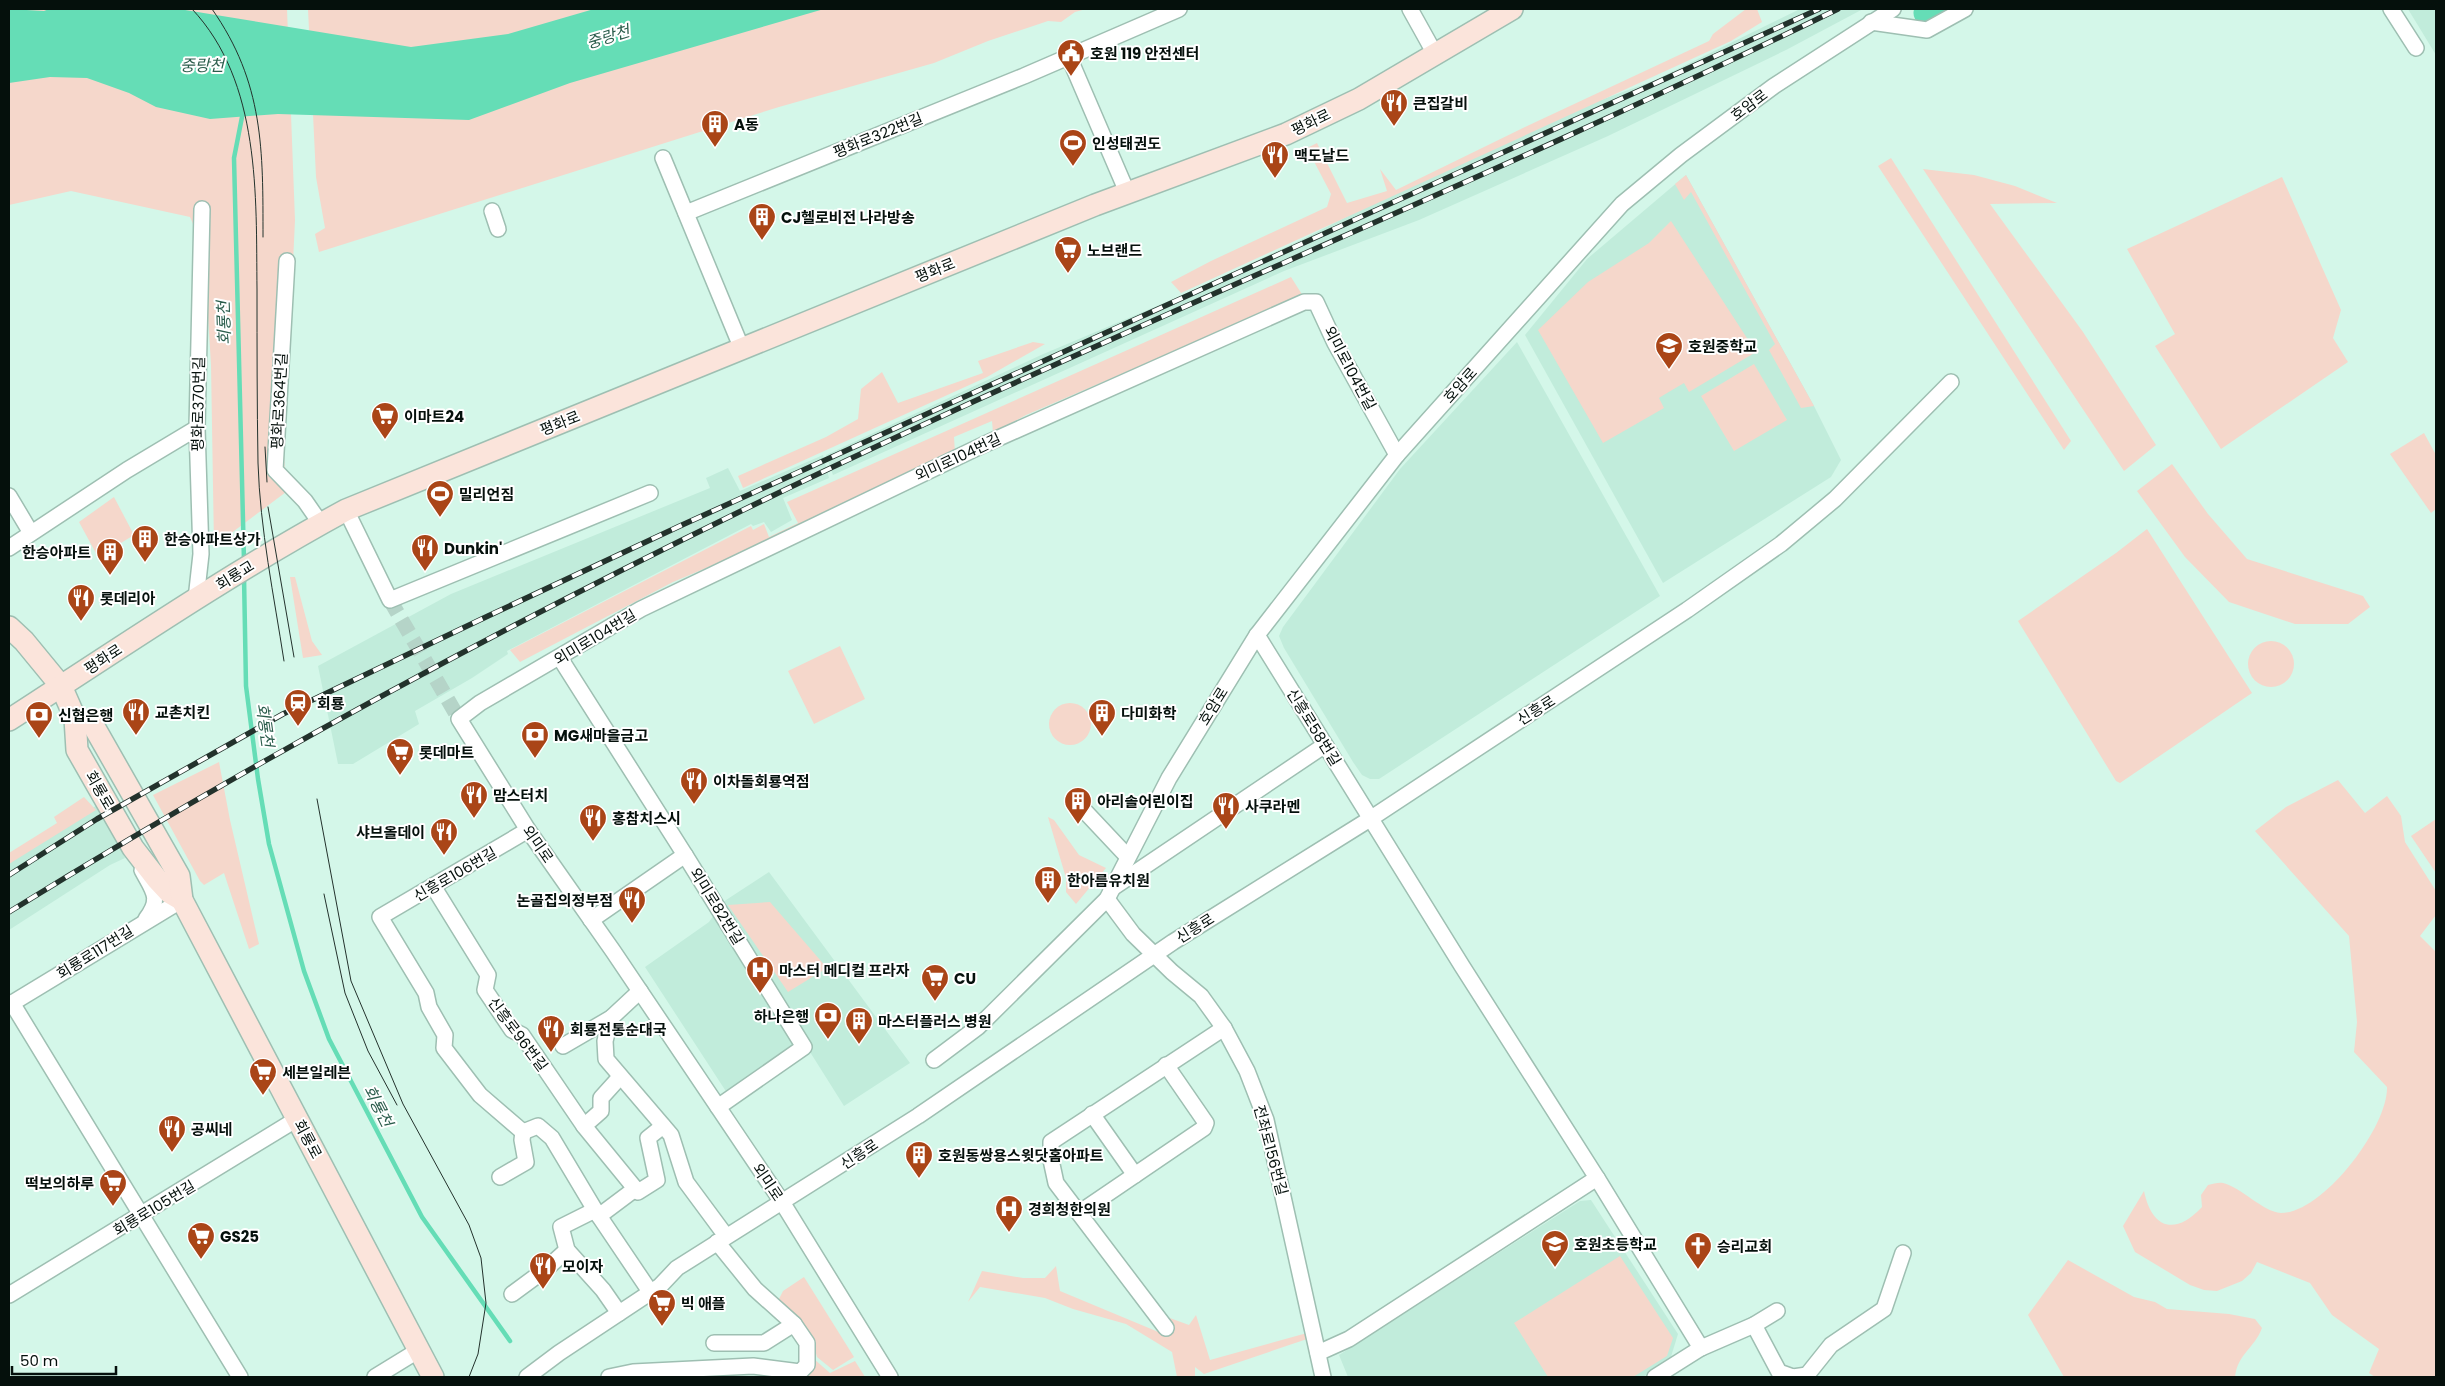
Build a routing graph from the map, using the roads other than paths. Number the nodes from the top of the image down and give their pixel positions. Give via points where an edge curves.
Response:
1 (1179, 9) edge
2 (1410, 9) edge
3 (1512, 9) edge
4 (1893, 9) edge
5 (1965, 9) edge
6 (2391, 9) edge
7 (1871, 22) junction
8 (2416, 48) dead end
9 (1435, 54) junction
10 (1069, 57) junction
11 (663, 158) dead end
12 (1127, 192) junction
13 (202, 209) dead end
14 (492, 211) dead end
15 (686, 213) junction
16 (498, 229) dead end
17 (287, 261) dead end
18 (742, 348) junction
19 (1951, 382) dead end
20 (197, 428) junction
21 (1397, 455) junction
22 (650, 493) dead end
23 (9, 496) edge
24 (346, 510) junction
25 (321, 524) junction
26 (32, 533) junction
27 (300, 535) joint
28 (9, 548) edge
29 (196, 599) junction
30 (9, 627) edge
31 (1257, 635) junction
32 (560, 658) junction
33 (61, 686) junction
34 (75, 718) junction
35 (459, 719) joint
36 (9, 720) edge
37 (1325, 745) junction
38 (1079, 805) dead end
39 (1370, 819) junction
40 (528, 830) junction
41 (133, 848) junction
42 (685, 855) junction
43 (1127, 856) junction
44 (433, 886) junction
45 (1108, 895) junction
46 (182, 900) junction
47 (591, 920) junction
48 (144, 922) junction
49 (1155, 955) junction
50 (640, 990) junction
51 (10, 1004) edge
52 (611, 1018) junction
53 (1224, 1028) junction
54 (563, 1046) dead end
55 (934, 1060) dead end
56 (1166, 1065) junction
57 (620, 1078) junction
58 (718, 1107) junction
59 (1092, 1114) junction
60 (298, 1119) junction
61 (584, 1126) junction
62 (664, 1126) junction
63 (524, 1132) junction
64 (1135, 1175) junction
65 (500, 1177) dead end
66 (1597, 1178) junction
67 (635, 1189) junction
68 (782, 1202) junction
69 (597, 1213) junction
70 (1079, 1213) junction
71 (142, 1216) junction
72 (721, 1239) junction
73 (567, 1250) junction
74 (1903, 1253) dead end
75 (651, 1293) junction
76 (512, 1294) dead end
77 (9, 1295) edge
78 (1777, 1311) dead end
79 (619, 1313) junction
80 (794, 1324) junction
81 (1754, 1325) junction
82 (1166, 1328) dead end
83 (714, 1343) dead end
84 (1701, 1348) junction
85 (418, 1350) junction
86 (1318, 1353) junction
87 (1777, 1375) edge
88 (240, 1377) edge
89 (375, 1377) edge
90 (433, 1377) edge
91 (527, 1377) edge
92 (609, 1377) edge
93 (890, 1377) edge
94 (1323, 1377) edge
95 (1655, 1377) edge

1 - 10 street, 평화로322번길
2 - 9 street
3 - 9 main road, 평화로
4 - 7 street, 호암로
5 - 7 street via 1927,30
6 - 8 street
7 - 21 street, 호암로 via 1774,86 1681,155 1622,204
9 - 12 main road, 평화로 via 1359,99 1286,134
10 - 12 street
10 - 15 street, 평화로322번길
11 - 15 street
12 - 18 main road, 평화로
13 - 20 street, 평화로370번길
14 - 16 street
15 - 18 street
17 - 25 street, 평화로364번길 via 275,470 305,501
18 - 24 main road, 평화로
19 - 39 street, 신흥로 via 1835,500 1781,544 1593,674
20 - 26 street
20 - 29 street, 평화로370번길 via 202,554
21 - 31 street, 호암로
21 - 32 street, 외미로104번길 via 1316,302 1304,302 983,445 641,609
22 - 24 street via 390,600
23 - 26 street
24 - 25 main road, 평화로
25 - 27 main road, 평화로
26 - 28 street
27 - 29 main road, 회룡교
29 - 33 main road, 평화로
30 - 33 main road, 회룡로
31 - 37 street, 신흥로58번길
31 - 43 street, 호암로 via 1169,778
32 - 35 street, 외미로104번길 via 480,703
32 - 42 street, 외미로82번길
33 - 34 main road, 회룡로
33 - 36 main road, 평화로
34 - 41 main road, 회룡로 via 77,750
34 - 46 main road, 회룡로 via 93,725 119,769 180,876
35 - 40 street, 외미로
37 - 39 street, 신흥로58번길
37 - 45 street
38 - 43 street
39 - 49 street, 신흥로
39 - 66 street, 신흥로58번길
40 - 44 street, 신흥로106번길
40 - 47 street, 외미로
41 - 46 main road, 회룡로 via 170,893
41 - 48 street via 156,897 154,909
42 - 47 street, 외미로82번길
42 - 58 street, 외미로82번길 via 804,1047
43 - 45 street, 호암로
44 - 61 street, 신흥로96번길 via 488,975 485,990 512,1030 522,1035
44 - 63 street, 신흥로106번길 via 380,917 426,993 429,1006 446,1035 444,1048 480,1095
45 - 49 street, 전좌로156번길 via 1133,934
45 - 55 street, 호암로 via 978,1027
46 - 48 street, 회룡로117번길
46 - 60 main road, 회룡로
47 - 50 street, 외미로
48 - 51 street, 회룡로117번길
49 - 53 street, 전좌로156번길 via 1201,996
49 - 68 street, 신흥로 via 918,1116
50 - 52 street
50 - 58 street, 외미로
51 - 71 street
52 - 54 street
52 - 57 street via 605,1041 606,1059
53 - 56 street
53 - 86 street, 전좌로156번길 via 1247,1071 1266,1120
56 - 59 street
56 - 64 street via 1206,1123 1204,1128
57 - 61 street via 601,1098 602,1111
57 - 62 street
58 - 68 street, 외미로
59 - 64 street
59 - 70 street via 1051,1142 1056,1183
60 - 71 street, 회룡로105번길
60 - 85 main road, 회룡로
61 - 67 street, 신흥로96번길
62 - 67 street via 648,1138 657,1180 638,1192
62 - 72 street via 671,1135 686,1182
63 - 65 street via 522,1140 526,1162
63 - 69 street via 538,1126 552,1138
64 - 70 street
66 - 84 street, 신흥로58번길
66 - 86 street via 1349,1339
67 - 69 street
68 - 72 street, 신흥로
68 - 93 street, 외미로
69 - 73 street via 561,1227
69 - 75 street
70 - 82 street
71 - 77 street, 회룡로105번길
71 - 88 street
72 - 75 street, 신흥로 via 677,1268
72 - 80 street via 755,1289
73 - 76 street
73 - 79 street
74 - 87 street via 1884,1309 1832,1345 1807,1375
75 - 79 street, 신흥로
78 - 81 street
79 - 91 street, 신흥로
80 - 83 street via 764,1343
80 - 92 street via 807,1343 807,1365 800,1372 753,1366 633,1372
81 - 84 street
81 - 87 street
84 - 95 street
85 - 89 street
85 - 90 main road, 회룡로
86 - 94 street, 전좌로156번길

